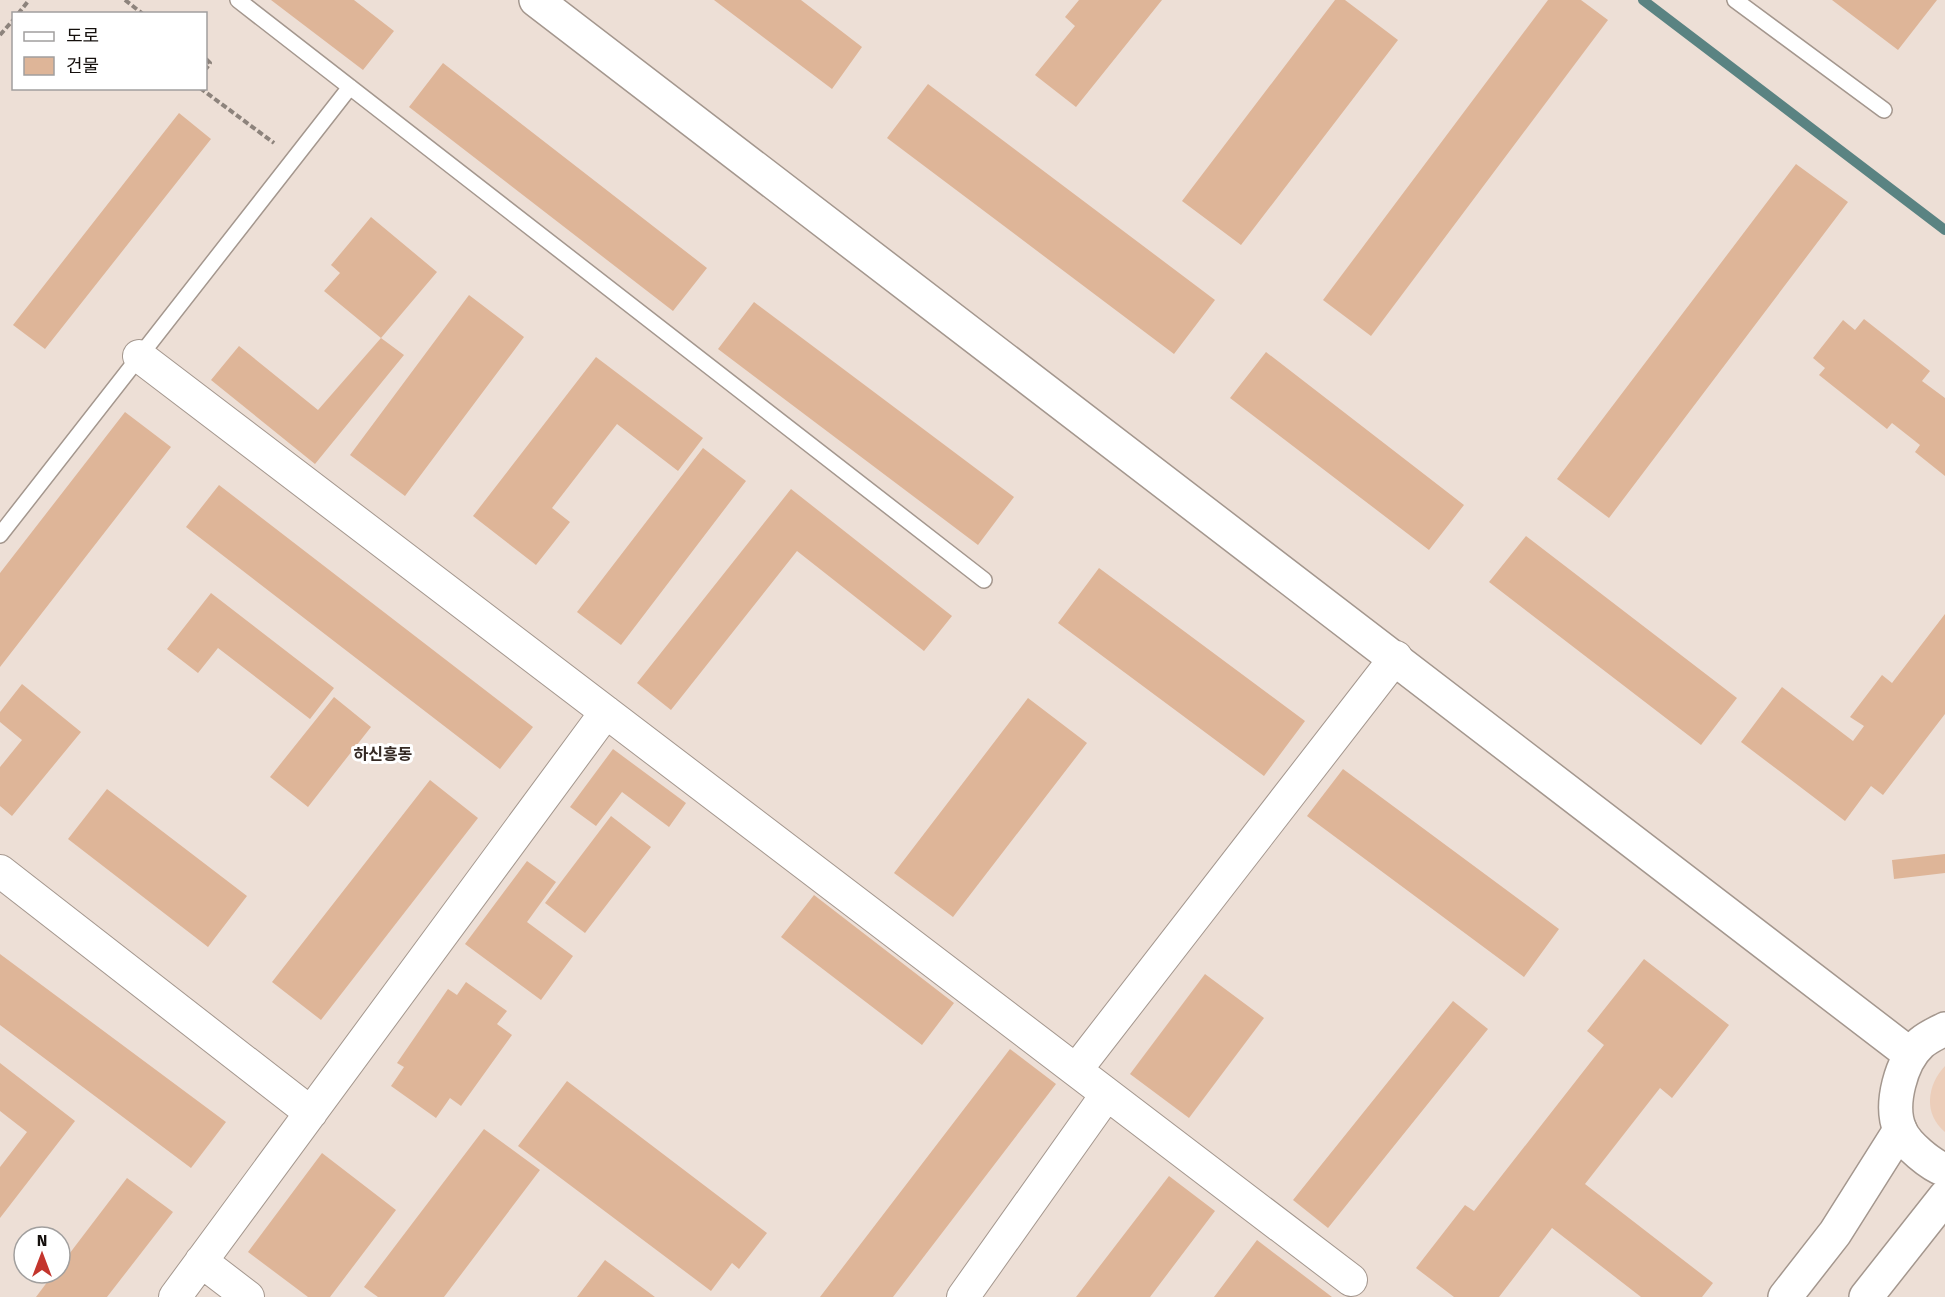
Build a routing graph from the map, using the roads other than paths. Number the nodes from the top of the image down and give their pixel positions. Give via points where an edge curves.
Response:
1 (238, 0) edge
2 (536, 0) edge
3 (1734, 0) edge
4 (350, 87) junction
5 (1884, 110) dead end
6 (140, 356) junction
7 (0, 535) edge
8 (984, 580) dead end
9 (1396, 657) junction
10 (606, 712) junction
11 (0, 871) edge
12 (1945, 1029) edge
13 (1911, 1055) junction
14 (1076, 1070) junction
15 (1107, 1094) junction
16 (311, 1113) junction
17 (1900, 1130) junction
18 (1945, 1170) edge
19 (1945, 1197) edge
20 (201, 1261) junction
21 (1351, 1280) dead end
22 (175, 1297) edge
23 (248, 1297) edge
24 (963, 1297) edge
25 (1785, 1297) edge
26 (1866, 1297) edge

1 - 4 lane
2 - 9 street
3 - 5 lane
4 - 6 lane
4 - 8 lane
6 - 7 lane
6 - 10 street
9 - 13 street
9 - 14 street
10 - 14 street
10 - 16 street
11 - 16 street
12 - 13 street via 1921,1043
13 - 17 street via 1898,1087
14 - 15 street
15 - 21 street
15 - 24 street
16 - 20 street
17 - 18 street via 1923,1158
17 - 25 street via 1835,1233
19 - 26 street
20 - 22 street
20 - 23 street

